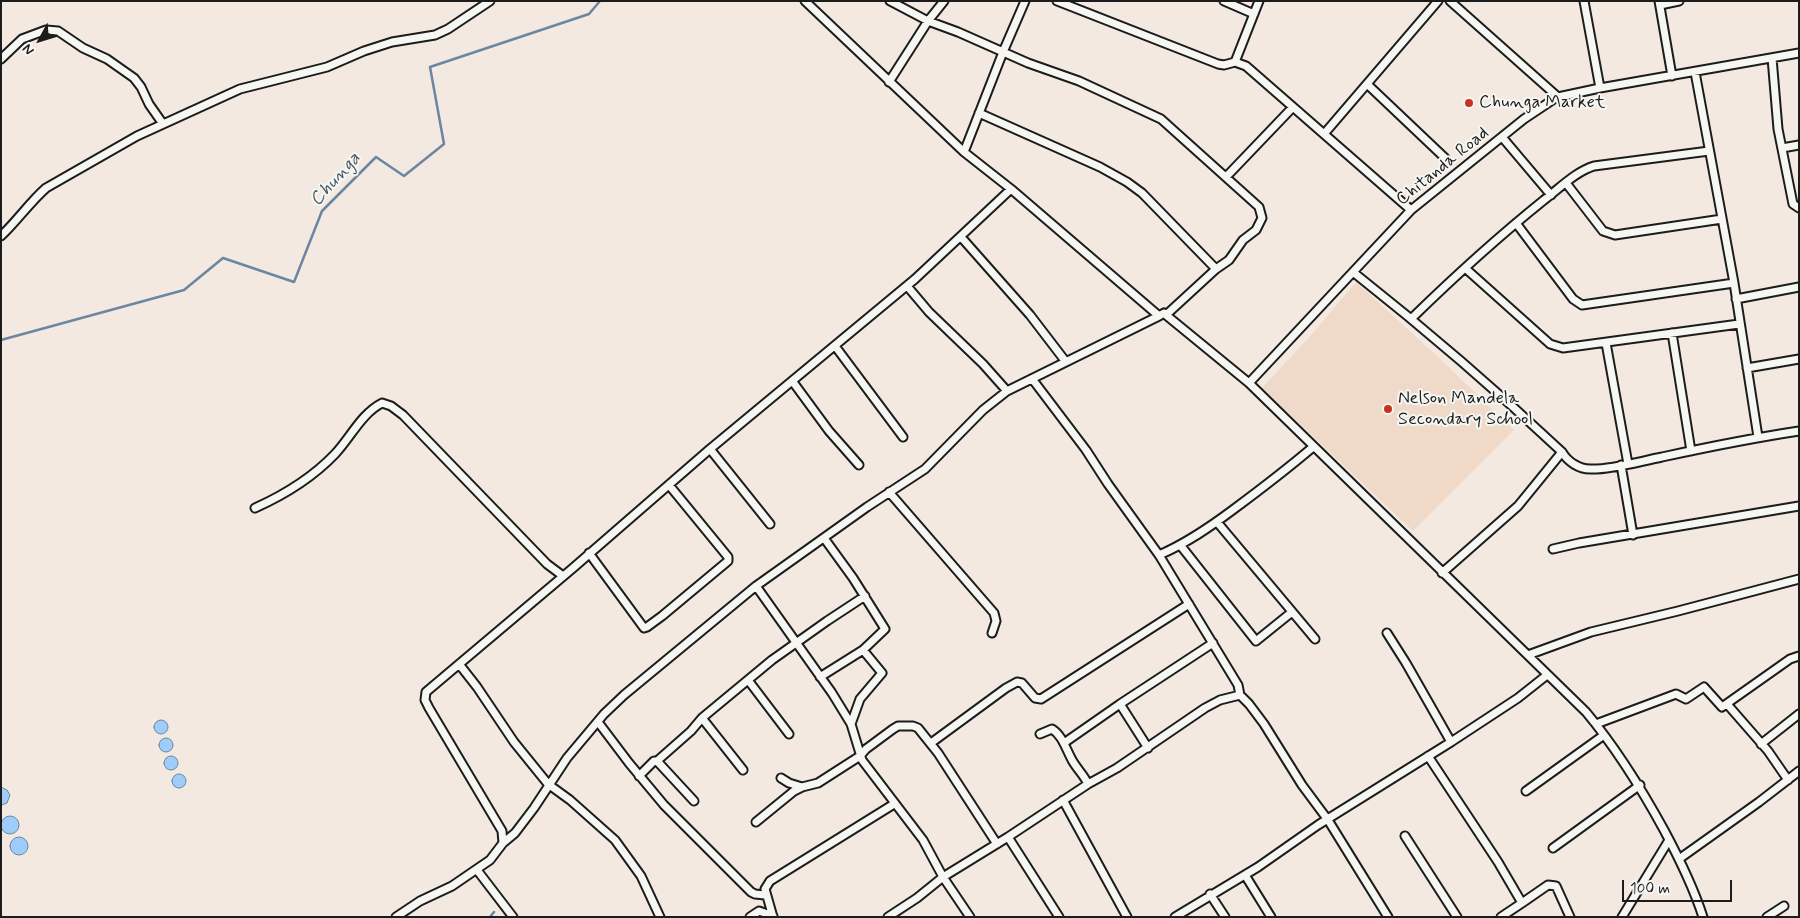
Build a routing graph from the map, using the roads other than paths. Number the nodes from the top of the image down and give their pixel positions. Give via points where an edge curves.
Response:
1 (490, 1) edge
2 (805, 1) edge
3 (890, 1) edge
4 (944, 1) edge
5 (1025, 1) edge
6 (1057, 1) edge
7 (1224, 1) edge
8 (1259, 1) edge
9 (1438, 1) edge
10 (1450, 1) edge
11 (1584, 1) edge
12 (1679, 1) edge
13 (1659, 3) edge
14 (1254, 14) junction
15 (928, 21) junction
16 (1002, 52) junction
17 (1799, 53) edge
18 (1772, 58) junction
19 (1, 60) edge
20 (1236, 62) junction
21 (1695, 72) junction
22 (1672, 76) junction
23 (889, 82) junction
24 (1367, 84) junction
25 (1600, 88) junction
26 (1558, 97) junction
27 (1293, 107) junction
28 (979, 113) junction
29 (163, 124) junction
30 (1324, 134) junction
31 (1502, 137) junction
32 (1799, 145) edge
33 (1782, 148) junction
34 (1709, 151) junction
35 (964, 152) junction
36 (1445, 158) dead end
37 (1226, 177) junction
38 (1566, 184) junction
39 (1012, 189) junction
40 (1551, 195) junction
41 (1799, 208) edge
42 (1411, 210) junction
43 (1722, 219) junction
44 (1516, 223) junction
45 (1, 236) edge
46 (961, 237) junction
47 (1465, 268) junction
48 (1216, 270) junction
49 (1353, 272) junction
50 (1734, 282) junction
51 (907, 286) junction
52 (1799, 287) edge
53 (1736, 299) junction
54 (1163, 315) junction
55 (1412, 318) junction
56 (1739, 324) junction
57 (1672, 333) junction
58 (1606, 343) junction
59 (835, 346) junction
60 (1799, 359) edge
61 (1066, 362) junction
62 (1748, 368) junction
63 (1032, 380) junction
64 (793, 382) junction
65 (1249, 383) junction
66 (1007, 391) junction
67 (1799, 431) edge
68 (903, 437) dead end
69 (1758, 437) junction
70 (1313, 447) junction
71 (710, 449) junction
72 (1691, 451) junction
73 (1562, 452) junction
74 (1624, 464) junction
75 (859, 465) dead end
76 (669, 485) junction
77 (889, 492) junction
78 (1799, 506) edge
79 (255, 508) dead end
80 (1217, 522) junction
81 (770, 524) dead end
82 (1633, 535) junction
83 (824, 538) junction
84 (1181, 546) junction
85 (1553, 549) dead end
86 (589, 554) junction
87 (1159, 555) junction
88 (1442, 573) junction
89 (563, 576) junction
90 (1799, 579) edge
91 (756, 586) junction
92 (865, 596) junction
93 (1188, 604) junction
94 (1292, 612) junction
95 (992, 633) dead end
96 (1387, 633) dead end
97 (1315, 639) dead end
98 (796, 642) junction
99 (1213, 643) junction
100 (863, 650) junction
101 (1528, 656) junction
102 (1799, 656) edge
103 (458, 664) junction
104 (1547, 675) junction
105 (820, 677) junction
106 (748, 680) junction
107 (1240, 695) junction
108 (1120, 704) junction
109 (1727, 704) junction
110 (1799, 714) edge
111 (702, 718) junction
112 (598, 722) junction
113 (851, 724) junction
114 (1596, 724) junction
115 (789, 734) dead end
116 (1040, 734) dead end
117 (1604, 735) junction
118 (1452, 742) junction
119 (931, 743) junction
120 (1064, 743) junction
121 (1761, 744) junction
122 (1148, 748) junction
123 (860, 756) junction
124 (1428, 756) junction
125 (657, 761) junction
126 (743, 770) dead end
127 (1799, 771) edge
128 (639, 776) junction
129 (781, 778) dead end
130 (1788, 780) junction
131 (548, 784) junction
132 (1088, 784) junction
133 (1640, 785) junction
134 (802, 787) junction
135 (1526, 791) dead end
136 (1063, 800) junction
137 (694, 801) dead end
138 (894, 804) junction
139 (1328, 820) junction
140 (756, 822) dead end
141 (1405, 836) dead end
142 (1008, 837) junction
143 (1669, 840) junction
144 (503, 842) junction
145 (997, 844) junction
146 (1553, 848) dead end
147 (1679, 859) junction
148 (477, 870) junction
149 (1245, 875) junction
150 (943, 876) junction
151 (1210, 894) junction
152 (765, 895) junction
153 (1522, 903) junction
154 (1784, 906) dead end
155 (968, 914) edge
156 (773, 916) edge
157 (396, 917) edge
158 (513, 917) edge
159 (660, 917) edge
160 (750, 917) edge
161 (888, 917) edge
162 (959, 917) edge
163 (1059, 917) edge
164 (1127, 917) edge
165 (1175, 917) edge
166 (1225, 917) edge
167 (1271, 917) edge
168 (1388, 917) edge
169 (1458, 917) edge
170 (1501, 917) edge
171 (1570, 917) edge
172 (1622, 917) edge
173 (1703, 917) edge
174 (1767, 917) edge

1 - 29 street via 435,34 392,42 327,67 240,90
2 - 23 street
3 - 15 street
4 - 15 street
5 - 16 street
6 - 20 street via 1218,64
7 - 14 street
8 - 14 street
9 - 24 street
10 - 26 street
11 - 25 street
12 - 13 street
13 - 22 street
14 - 20 street
15 - 16 street
15 - 23 street
16 - 28 street
16 - 37 street via 1079,81 1161,119
17 - 18 street, Chitanda Road
18 - 21 street, Chitanda Road
18 - 33 street
19 - 29 street via 22,39 46,30 58,31 134,78
20 - 27 street via 1246,66
21 - 22 street, Chitanda Road
21 - 34 street
22 - 25 street, Chitanda Road
23 - 35 street
24 - 30 street
24 - 36 street
25 - 26 street, Chitanda Road
26 - 31 street, Chitanda Road
27 - 30 street
27 - 37 street
28 - 35 street
28 - 48 street via 1127,182 1142,193
29 - 45 street via 46,188
30 - 42 street
31 - 40 street
31 - 42 street, Chitanda Road
32 - 33 street
33 - 41 street via 1793,204
34 - 38 street via 1594,166 1578,172
34 - 43 street
35 - 39 street
37 - 48 street via 1259,208 1262,218 1256,230
38 - 40 street
38 - 43 street via 1607,234
39 - 46 street
39 - 54 street
40 - 44 street
42 - 49 street, Chitanda Road
43 - 50 street
44 - 47 street
44 - 50 street via 1573,299 1582,305
46 - 51 street
46 - 61 street via 1030,315
47 - 55 street
47 - 58 street via 1550,344 1563,348
48 - 54 street
49 - 55 street
49 - 65 street, Chitanda Road
50 - 53 street
51 - 59 street
51 - 66 street
52 - 53 street
53 - 56 street
54 - 61 street
54 - 65 street
55 - 73 street
56 - 57 street
56 - 62 street
57 - 58 street
57 - 72 street
58 - 74 street
59 - 64 street
59 - 68 street
60 - 62 street
61 - 63 street
62 - 69 street
63 - 66 street
63 - 87 street via 1086,450
64 - 71 street
64 - 75 street
65 - 70 street
66 - 77 street via 983,410 924,469
67 - 69 street
69 - 72 street
70 - 80 street
70 - 88 street
71 - 76 street
71 - 81 street
72 - 74 street
73 - 74 street via 1578,467 1590,469
73 - 88 street via 1518,506
74 - 82 street
76 - 86 street
76 - 86 street via 704,525 728,556 728,561 644,628
77 - 83 street
77 - 95 street via 994,614 996,621
78 - 82 street
79 - 89 street via 309,476 335,454 372,408 382,403 403,414 498,515
80 - 84 street
80 - 94 street
82 - 85 street
83 - 91 street
83 - 92 street
84 - 87 street
84 - 94 street via 1256,641
86 - 89 street
87 - 93 street
88 - 101 street
89 - 103 street
90 - 101 street via 1591,632
91 - 98 street
91 - 112 street via 624,695
92 - 98 street
92 - 100 street via 885,629
93 - 99 street
93 - 119 street via 1041,699 1035,698 1022,683 1017,682
94 - 97 street
96 - 118 street
98 - 105 street
98 - 106 street
99 - 107 street via 1238,685
99 - 108 street
100 - 105 street
100 - 113 street via 882,673 860,699
101 - 104 street
102 - 109 street
103 - 131 street
103 - 144 street via 426,692 425,700 502,832
104 - 114 street
104 - 118 street
105 - 113 street
106 - 111 street
106 - 115 street
107 - 122 street via 1220,700
107 - 139 street via 1250,704
108 - 120 street
108 - 122 street
109 - 114 street via 1720,707 1704,687 1686,699 1676,694
109 - 121 street
110 - 121 street
111 - 125 street
111 - 126 street
112 - 128 street
112 - 131 street
113 - 123 street
114 - 117 street
116 - 120 street via 1052,728
117 - 133 street
117 - 135 street
118 - 124 street
119 - 123 street via 918,728 898,726
119 - 145 street
120 - 132 street
121 - 130 street
122 - 132 street
123 - 134 street via 818,783
123 - 138 street
124 - 139 street
124 - 153 street
125 - 128 street
125 - 137 street
127 - 130 street
128 - 152 street via 751,892
129 - 134 street
130 - 147 street
131 - 144 street via 534,808
131 - 159 street via 615,840 641,876
132 - 136 street
133 - 143 street
133 - 146 street
134 - 140 street
136 - 142 street
136 - 164 street
138 - 150 street via 924,840
138 - 152 street via 778,875 766,885
139 - 149 street
139 - 168 street
141 - 169 street
142 - 145 street
142 - 163 street
143 - 147 street
143 - 172 street
144 - 148 street via 490,860
145 - 150 street
147 - 173 street
148 - 157 street
148 - 158 street
149 - 151 street
149 - 167 street
150 - 155 street
150 - 161 street
151 - 165 street
151 - 166 street
152 - 156 street
153 - 170 street
153 - 171 street via 1552,884 1556,886
154 - 174 street
155 - 162 street
156 - 160 street via 759,911

